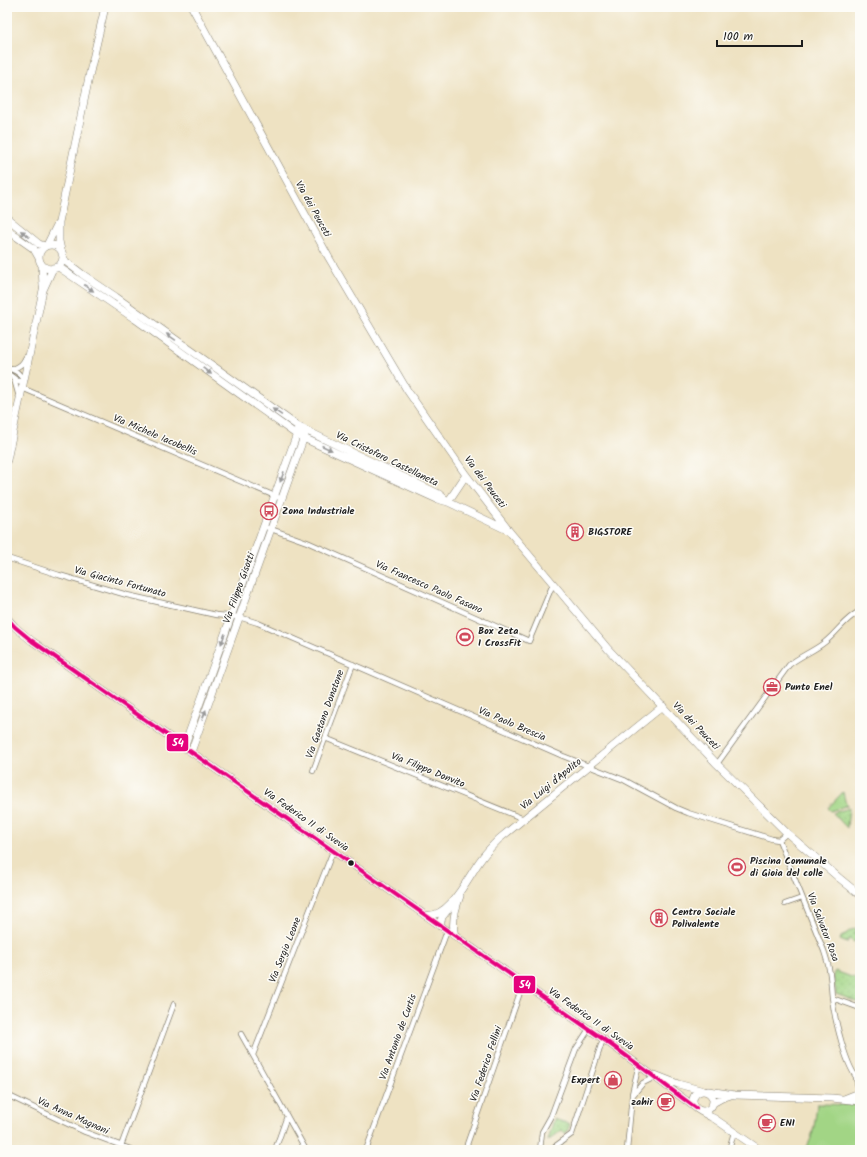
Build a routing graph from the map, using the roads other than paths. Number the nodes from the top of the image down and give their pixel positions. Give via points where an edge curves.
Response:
1 (105, 7) edge
2 (192, 7) edge
3 (7, 218) edge
4 (59, 222) junction
5 (7, 230) edge
6 (46, 246) junction
7 (61, 252) junction
8 (40, 261) junction
9 (54, 268) junction
10 (43, 290) junction
11 (30, 351) junction
12 (7, 368) edge
13 (13, 369) junction
14 (7, 373) edge
15 (14, 379) junction
16 (23, 385) junction
17 (20, 400) junction
18 (302, 435) junction
19 (7, 460) edge
20 (466, 475) junction
21 (278, 497) junction
22 (448, 502) junction
23 (263, 526) junction
24 (271, 529) junction
25 (509, 531) junction
26 (7, 558) edge
27 (553, 584) junction
28 (860, 611) edge
29 (231, 617) junction
30 (239, 617) junction
31 (7, 618) edge
32 (7, 626) edge
33 (32, 641) junction
34 (353, 664) junction
35 (663, 706) junction
36 (325, 738) junction
37 (184, 746) junction
38 (191, 752) junction
39 (718, 764) junction
40 (589, 766) junction
41 (313, 771) dead end
42 (524, 819) junction
43 (788, 833) junction
44 (779, 840) junction
45 (333, 851) junction
46 (860, 895) edge
47 (802, 898) junction
48 (785, 904) dead end
49 (454, 905) junction
50 (424, 915) junction
51 (440, 926) junction
52 (447, 930) junction
53 (456, 936) junction
54 (523, 984) junction
55 (832, 998) junction
56 (174, 1004) dead end
57 (860, 1008) edge
58 (589, 1029) junction
59 (242, 1034) dead end
60 (603, 1039) junction
61 (253, 1055) junction
62 (639, 1064) junction
63 (647, 1070) junction
64 (655, 1077) junction
65 (858, 1080) edge
66 (706, 1091) junction
67 (7, 1095) edge
68 (735, 1095) junction
69 (860, 1095) edge
70 (632, 1096) junction
71 (712, 1104) junction
72 (698, 1109) junction
73 (287, 1116) junction
74 (715, 1119) junction
75 (734, 1132) junction
76 (121, 1146) junction
77 (756, 1149) edge
78 (133, 1150) edge
79 (275, 1150) edge
80 (306, 1150) edge
81 (366, 1150) edge
82 (465, 1150) edge
83 (540, 1150) edge
84 (550, 1150) edge
85 (627, 1150) edge
86 (729, 1150) edge

1 - 4 main road
2 - 20 main road, Via dei Peuceti via 329,258 407,390
6 -> 3 main road via 39,244
4 - 6 main road
4 - 7 main road
5 - 8 main road via 34,249
6 - 7 main road via 55,246
6 - 8 main road via 41,250
7 - 9 main road via 61,261
18 -> 7 main road, Via Cristoforo Castellaneta via 299,427 82,274 65,261
8 - 9 main road via 45,267
8 - 10 main road
9 - 10 main road
9 -> 18 main road, Via Cristoforo Castellaneta via 60,268
10 - 11 main road
11 - 13 street via 24,363
11 - 16 main road
12 - 13 street
13 - 16 street via 20,374
14 - 15 street
15 - 16 street, Via Michele Iacobellis
15 - 17 street
16 - 17 main road
16 - 21 street, Via Michele Iacobellis
17 - 19 main road
18 - 21 main road, Via Filippo Gisotti
18 - 22 main road, Via Cristoforo Castellaneta via 439,494
20 - 22 main road
20 - 25 main road, Via dei Peuceti
21 - 23 main road, Via Filippo Gisotti
21 - 24 main road, Via Filippo Gisotti
22 - 25 main road, Via Cristoforo Castellaneta
23 - 24 street, Via Francesco Paolo Fasano
23 - 29 main road, Via Filippo Gisotti
24 - 27 street, Via Francesco Paolo Fasano via 307,542 529,641
24 - 30 main road, Via Filippo Gisotti
25 - 27 main road, Via dei Peuceti
26 - 29 street, Via Giacinto Fortunato via 127,595
27 - 35 main road, Via dei Peuceti via 608,650
28 - 39 street via 845,620 826,641 789,665
29 - 30 street, Via Giacinto Fortunato
29 -> 37 main road, Via Filippo Gisotti
30 - 34 street, Via Paolo Brescia
38 -> 30 main road, Via Filippo Gisotti
31 - 33 main road
32 - 33 main road
33 - 37 main road, Via Federico II di Svevia
34 - 36 street, Via Gaetano Donatone
34 - 40 street, Via Paolo Brescia
35 - 39 main road, Via dei Peuceti
35 - 40 main road, Via Luigi d'Apolito
36 - 41 street, Via Gaetano Donatone
36 - 42 street, Via Filippo Donvito
37 - 38 main road, Via Federico II di Svevia
38 - 45 main road, Via Federico II di Svevia
39 - 43 main road, Via dei Peuceti
40 - 42 main road, Via Luigi d'Apolito
40 - 44 street, Via Paolo Brescia via 624,780 688,813
42 - 49 main road, Via Luigi d'Apolito via 486,853
43 - 44 street
43 - 46 main road, Via dei Peuceti
44 - 47 street, Via Salvator Rosa
45 - 50 main road, Via Federico II di Svevia
45 - 61 street, Via Sergio Leone
47 - 48 street
47 - 55 street, Via Salvator Rosa via 824,951
49 - 50 main road, Via Luigi d'Apolito via 432,916
49 - 51 main road via 442,917
49 - 53 main road via 453,927
50 - 51 main road, Via Federico II di Svevia
51 - 52 main road, Via Federico II di Svevia
52 - 53 main road, Via Federico II di Svevia
52 - 81 street, Via Antonio de Curtis
53 - 54 main road, Via Federico II di Svevia
54 - 58 main road, Via Federico II di Svevia
54 - 82 street, Via Federico Fellini
55 - 57 street
55 - 65 street, Via Salvator Rosa via 848,1061
56 - 76 street
58 - 60 main road, Via Federico II di Svevia
58 - 83 street via 576,1049 552,1116 542,1132
59 - 61 street
60 - 62 main road, Via Federico II di Svevia
60 - 84 street via 572,1134
61 - 73 street
62 - 63 main road, Via Federico II di Svevia
62 - 70 street
63 - 64 main road, Via Federico II di Svevia
63 - 66 main road, Via Federico II di Svevia via 678,1084
64 - 70 street via 643,1083
64 - 72 main road, Via Federico II di Svevia
65 - 69 street, Via Salvator Rosa
66 - 68 main road, Via Federico II di Svevia
66 - 71 main road via 712,1096
66 - 72 main road via 700,1091 694,1097 694,1104
67 - 76 street, Via Anna Magnani
68 - 69 main road, Via Federico II di Svevia via 844,1099
68 - 71 main road, Via Federico II di Svevia
70 - 85 street
71 - 72 main road via 708,1110
71 - 74 main road
72 - 74 main road, Via Federico II di Svevia
73 - 79 street
73 - 80 street
74 - 75 main road, Via Federico II di Svevia
75 - 77 main road, Via Federico II di Svevia
75 - 86 street
76 - 78 street, Via Anna Magnani

